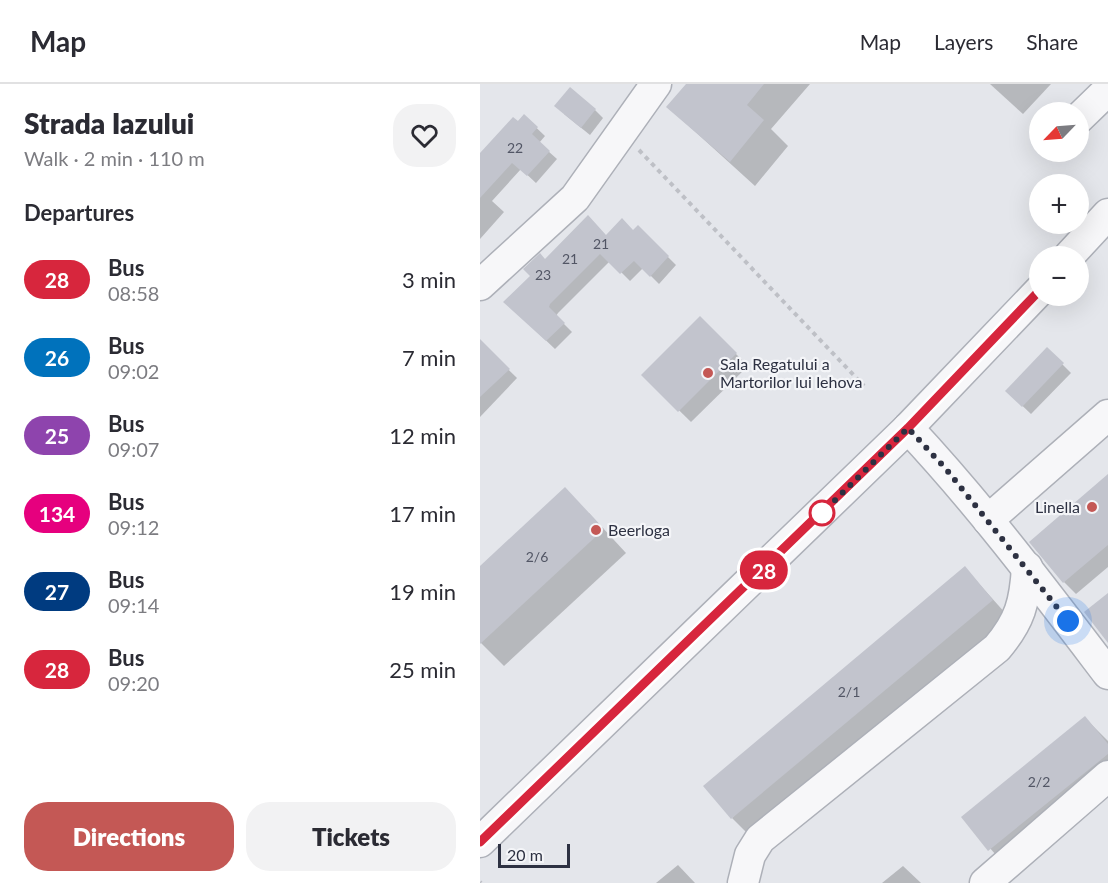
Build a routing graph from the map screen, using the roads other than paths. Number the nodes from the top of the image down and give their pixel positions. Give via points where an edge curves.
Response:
1 (656, 84) edge
2 (1108, 90) edge
3 (1089, 108) edge
4 (1108, 214) edge
5 (1078, 246) edge
6 (480, 285) edge
7 (1029, 302) edge
8 (1108, 415) edge
9 (908, 428) junction
10 (988, 520) junction
11 (1027, 567) junction
12 (1108, 674) edge
13 (1108, 776) edge
14 (480, 842) edge
15 (743, 883) edge
16 (985, 883) edge

1 - 6 street via 575,198
2 - 3 street
4 - 5 street
7 - 9 street
8 - 10 street
9 - 10 street
9 - 14 street
10 - 11 street
11 - 12 street
11 - 15 street via 1022,609 997,648 760,839 750,855
13 - 16 street

